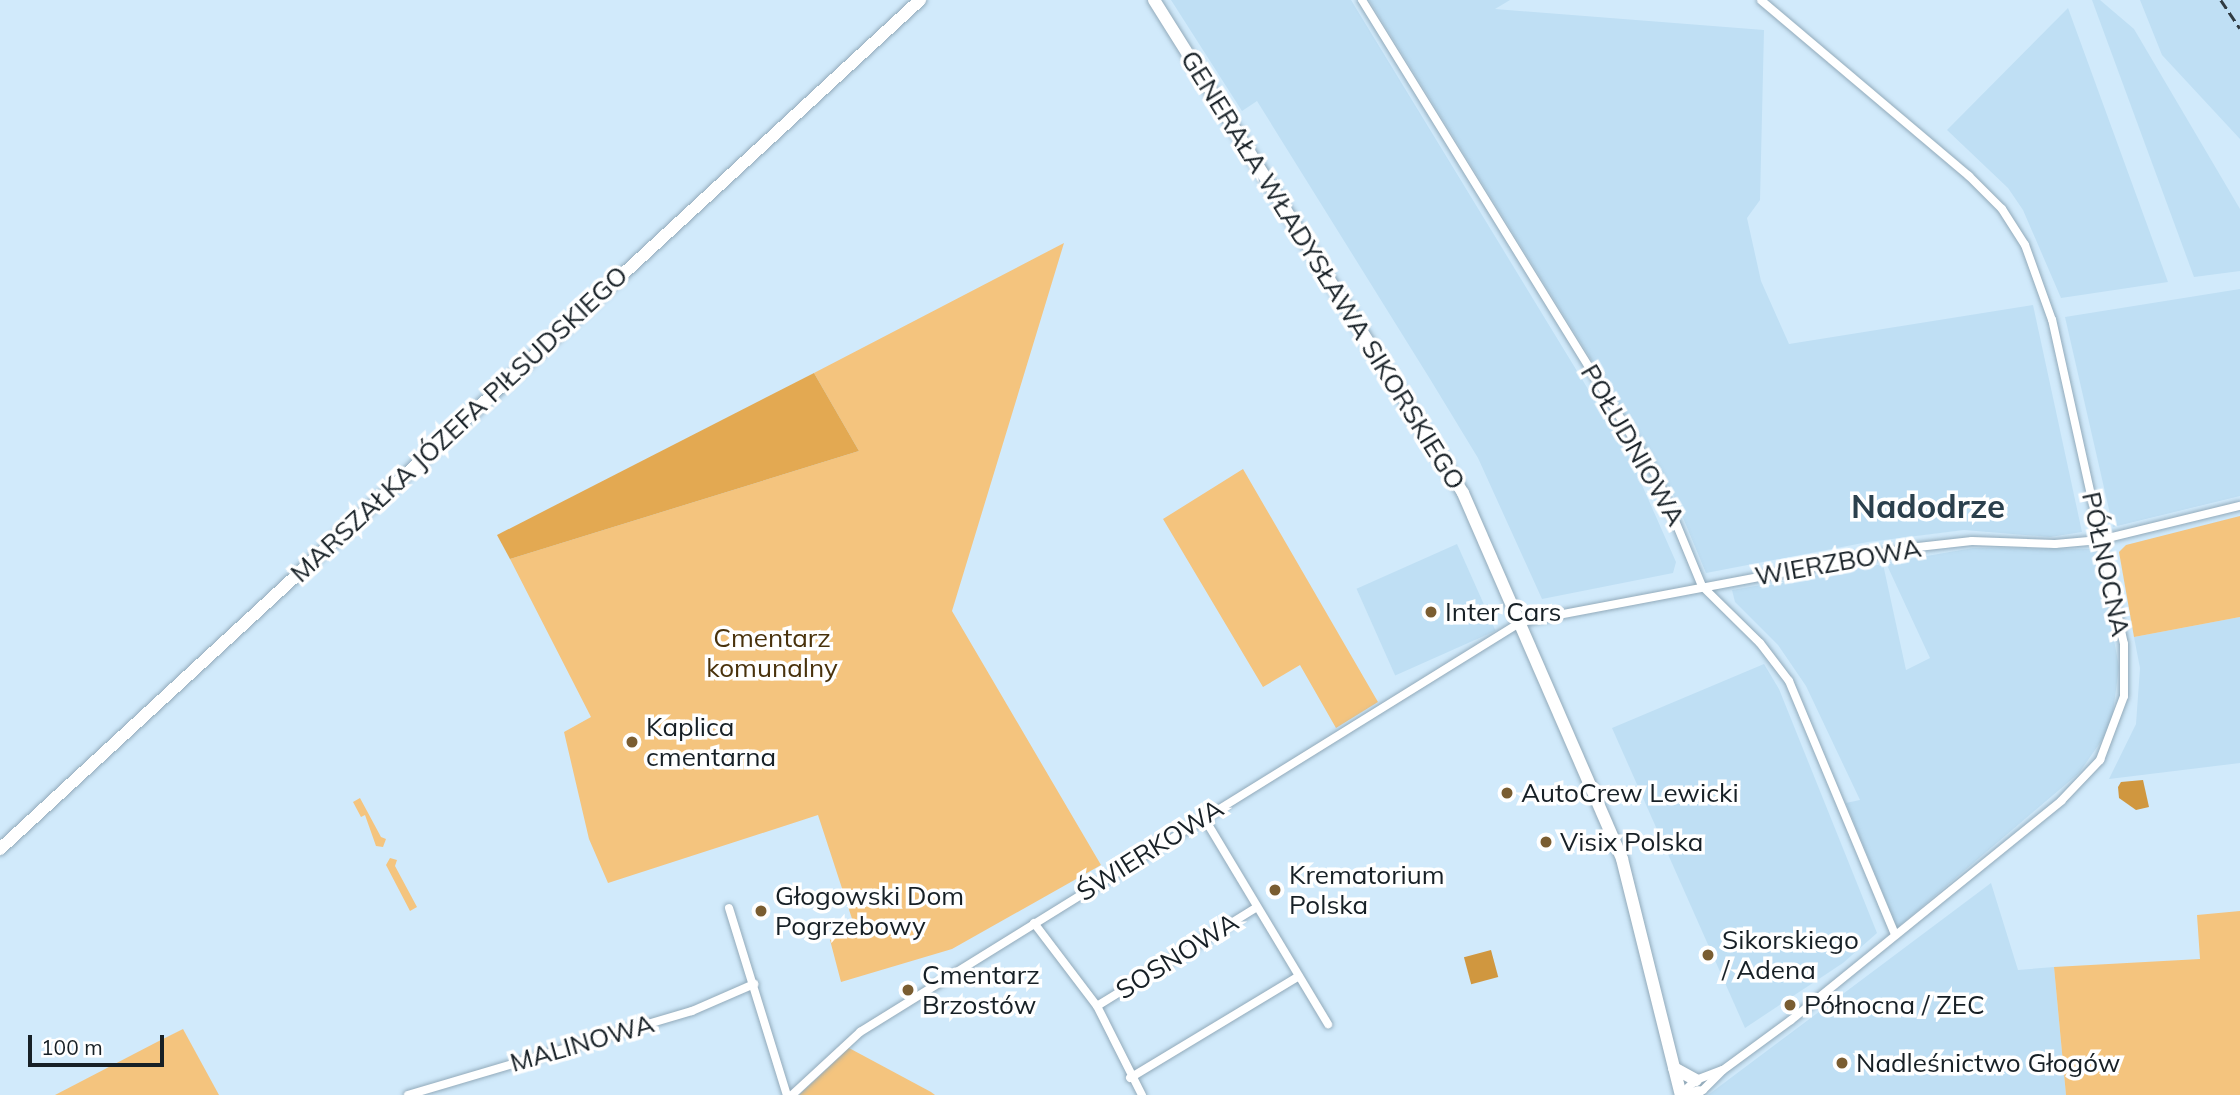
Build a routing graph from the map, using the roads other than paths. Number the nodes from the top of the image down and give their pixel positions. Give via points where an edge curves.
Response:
1 (920, 0) edge
2 (1154, 0) edge
3 (1362, 0) edge
4 (1762, 0) edge
5 (2240, 506) edge
6 (2100, 540) junction
7 (1702, 586) junction
8 (1521, 622) junction
9 (1203, 816) junction
10 (0, 849) edge
11 (1257, 907) junction
12 (729, 908) dead end
13 (1034, 923) junction
14 (1895, 936) junction
15 (1299, 976) junction
16 (754, 984) junction
17 (1097, 1006) junction
18 (1328, 1024) dead end
19 (1674, 1068) junction
20 (1130, 1078) junction
21 (1697, 1089) edge
22 (408, 1095) edge
23 (790, 1095) edge
24 (1142, 1095) edge
25 (1681, 1095) edge

1 - 10 street, MARSZAŁKA JÓZEFA PIŁSUDSKIEGO
2 - 8 street, GENERAŁA WŁADYSŁAWA SIKORSKIEGO via 1420,418 1463,493
3 - 7 street, POŁUDNIOWA via 1657,477
4 - 6 street, PÓŁNOCNA via 1969,176 2017,230 2035,266 2049,311
5 - 6 street, WIERZBOWA
6 - 7 street, WIERZBOWA via 1952,542
6 - 14 street, PÓŁNOCNA via 2126,668 2119,717 2110,741 2087,778
7 - 8 street, WIERZBOWA
7 - 14 street, POŁUDNIOWA via 1760,643 1789,681
8 - 9 street, ŚWIERKOWA
8 - 19 street, GENERAŁA WŁADYSŁAWA SIKORSKIEGO via 1622,859
9 - 11 street
9 - 13 street, ŚWIERKOWA
11 - 15 street
11 - 17 street, SOSNOWA
12 - 16 street
13 - 17 street
13 - 23 street, ŚWIERKOWA via 850,1038
14 - 21 street, PÓŁNOCNA
15 - 18 street
15 - 20 street
16 - 22 street, MALINOWA via 692,1011
16 - 23 street
17 - 20 street
19 - 21 street
19 - 25 street, GENERAŁA WŁADYSŁAWA SIKORSKIEGO
20 - 24 street
21 - 25 street, PÓŁNOCNA

